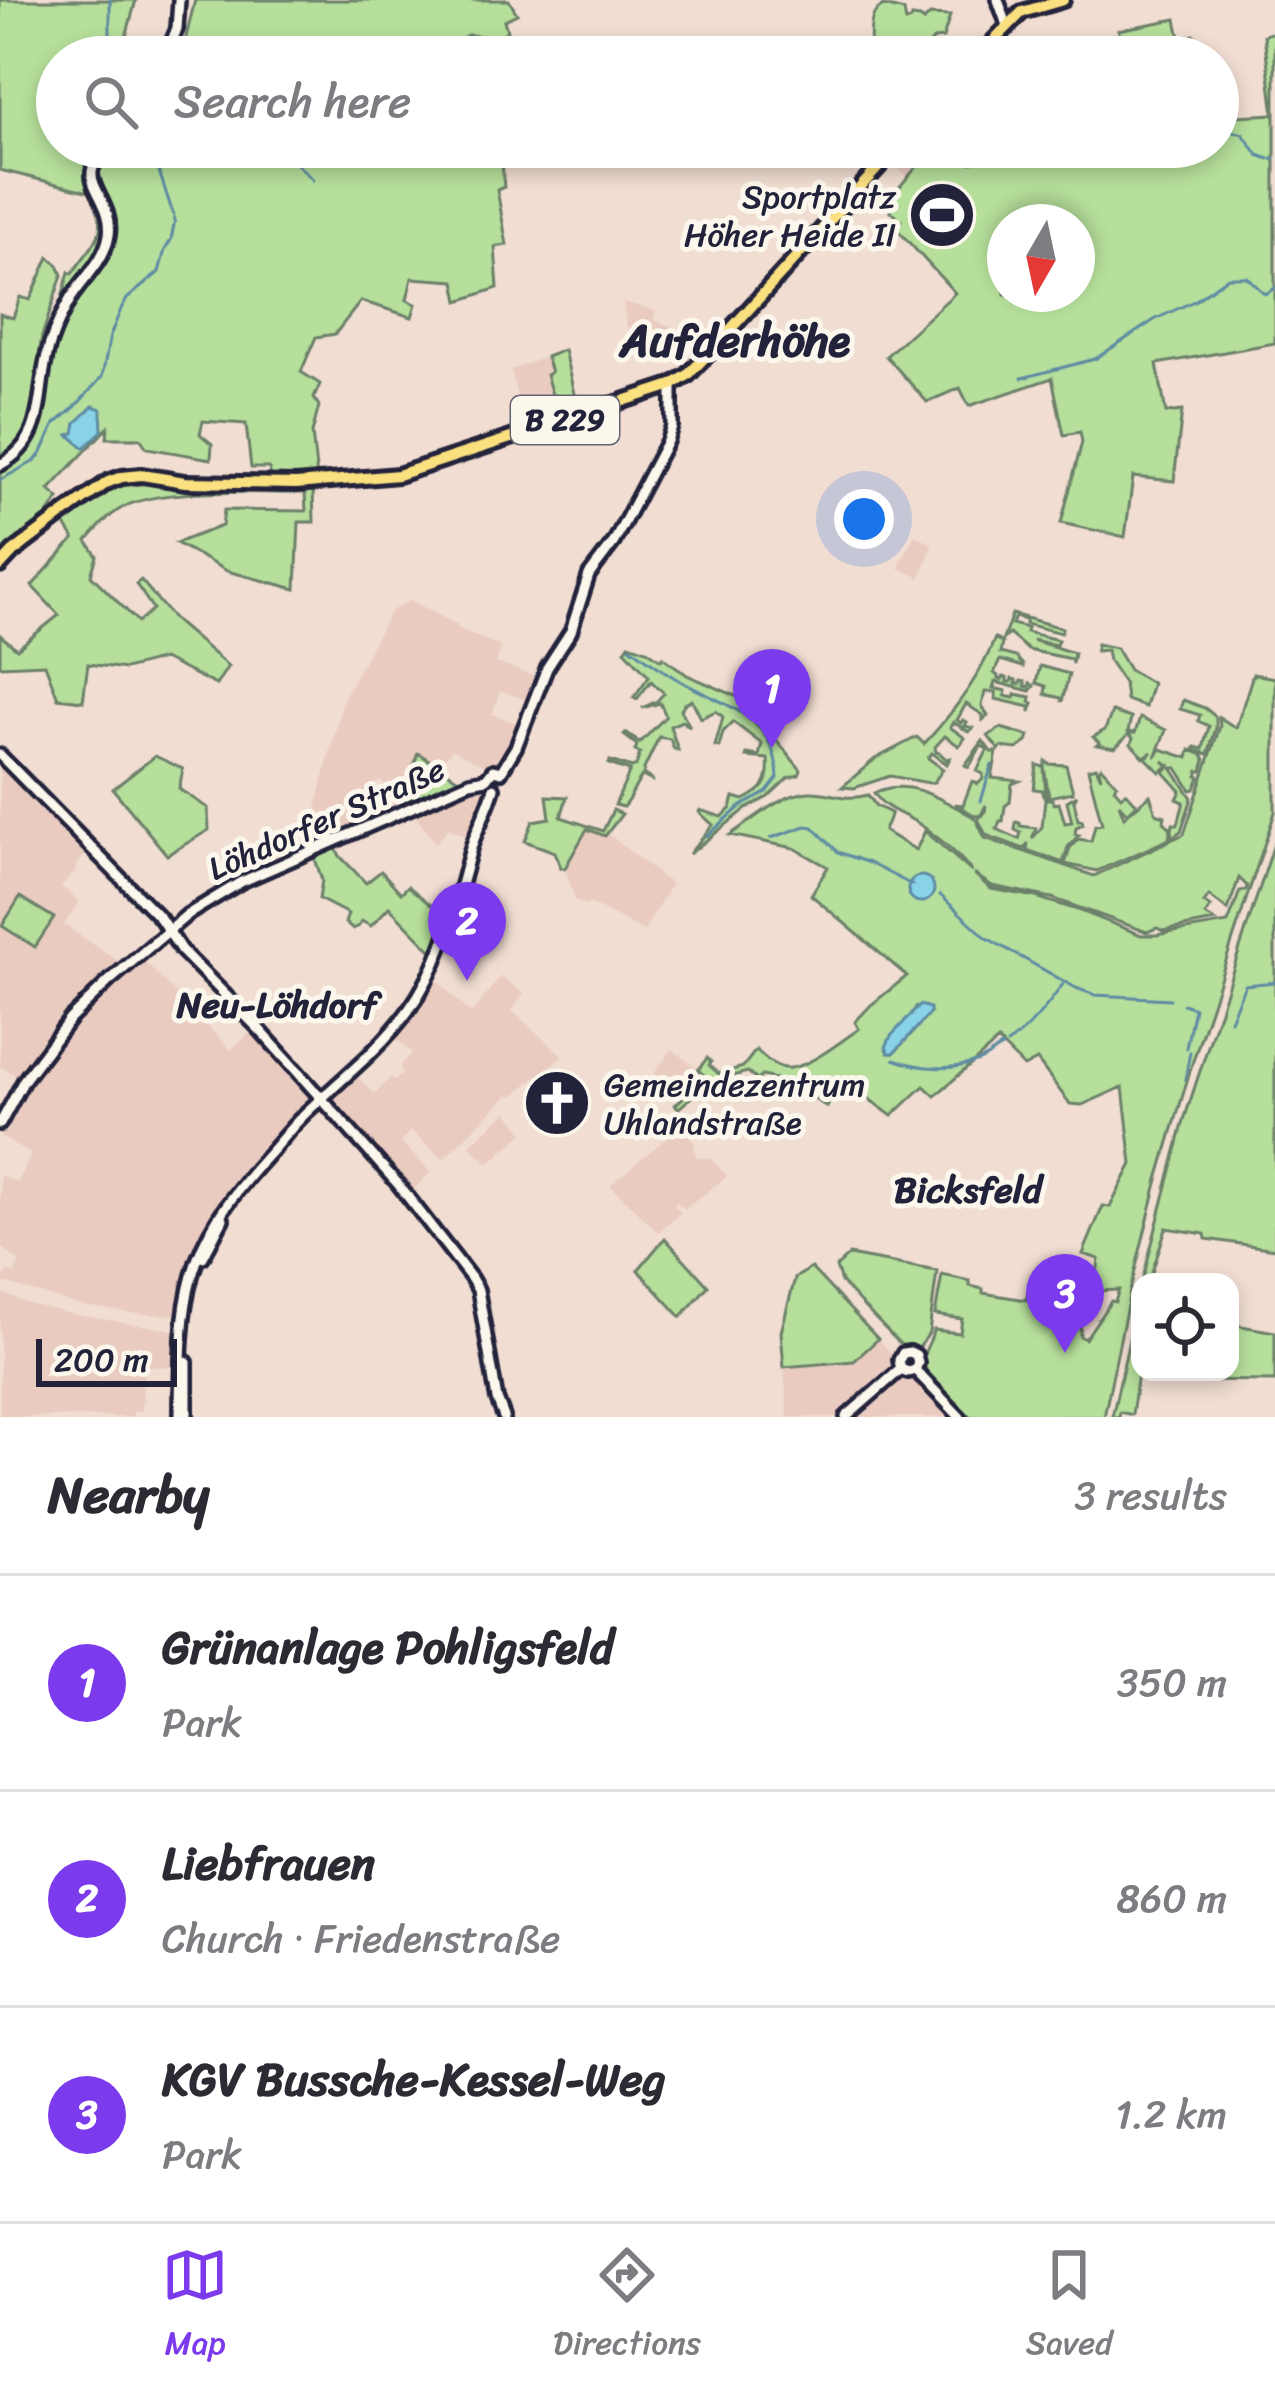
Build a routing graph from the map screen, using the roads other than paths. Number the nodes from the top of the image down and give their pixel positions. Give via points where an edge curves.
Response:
1 (178, 0) edge
2 (998, 0) edge
3 (1063, 0) edge
4 (1007, 25) junction
5 (174, 36) edge
6 (997, 36) edge
7 (93, 168) edge
8 (877, 168) edge
9 (672, 386) junction
10 (0, 465) edge
11 (0, 566) edge
12 (0, 755) edge
13 (490, 784) junction
14 (168, 930) junction
15 (322, 1100) junction
16 (0, 1124) edge
17 (902, 1369) junction
18 (915, 1370) junction
19 (184, 1417) edge
20 (504, 1417) edge
21 (846, 1417) edge
22 (961, 1417) edge

1 - 5 main road
2 - 4 main road
3 - 4 main road
4 - 6 main road
7 - 10 main road via 109,219 107,243 50,341 31,436
8 - 9 main road, B 229
9 - 11 main road, B 229 via 398,475 296,484 122,477
9 - 13 main road, Löhdorfer Straße via 667,441 589,574 571,631 501,772 504,784
12 - 14 main road
13 - 14 main road, Löhdorfer Straße via 470,782 241,882
13 - 15 main road via 431,974 391,1032
14 - 15 main road
14 - 16 main road, Löhdorfer Straße via 61,1030
15 - 19 main road via 246,1179 204,1239 184,1308
15 - 20 main road via 476,1286
17 - 18 main road
17 - 18 main road via 908,1352 917,1358
17 - 21 main road
18 - 22 main road

